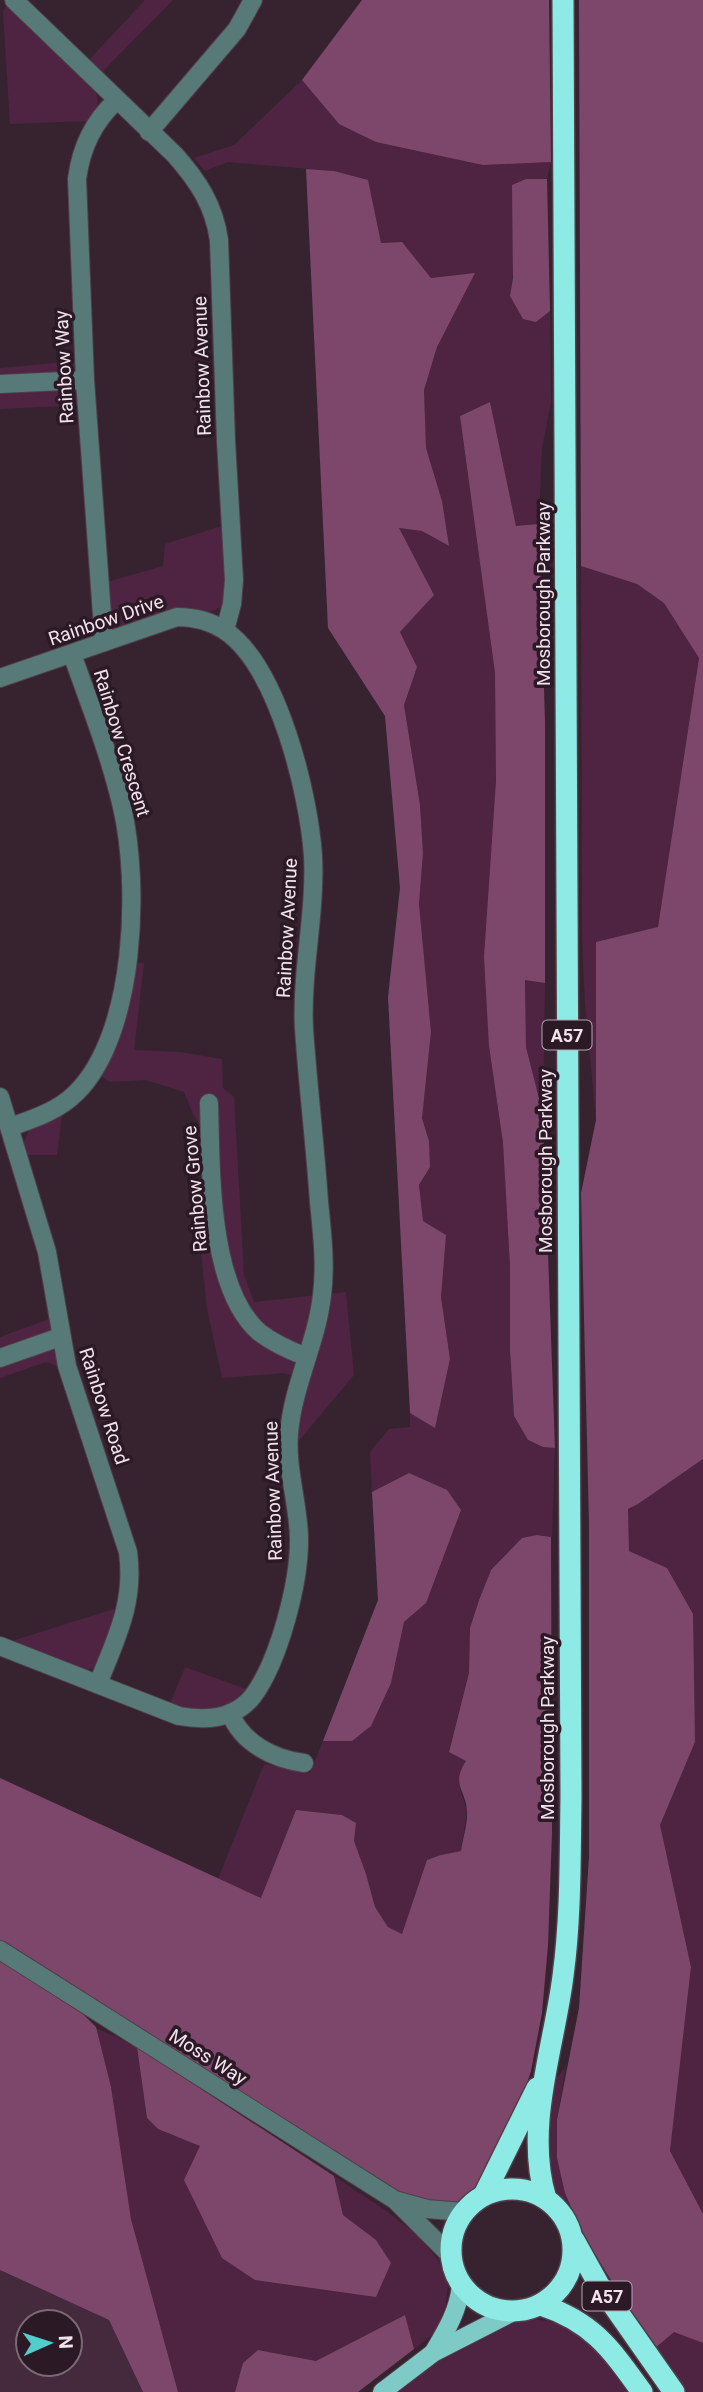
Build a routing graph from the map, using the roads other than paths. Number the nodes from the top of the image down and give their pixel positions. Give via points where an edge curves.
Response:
1 (14, 0) edge
2 (253, 0) edge
3 (563, 0) edge
4 (116, 101) junction
5 (149, 132) junction
6 (85, 380) junction
7 (0, 384) edge
8 (225, 630) junction
9 (104, 642) junction
10 (72, 654) junction
11 (0, 678) edge
12 (0, 1097) edge
13 (209, 1103) dead end
14 (10, 1127) junction
15 (60, 1337) junction
16 (307, 1357) junction
17 (0, 1358) edge
18 (0, 1646) edge
19 (98, 1684) junction
20 (230, 1713) junction
21 (304, 1763) dead end
22 (0, 1950) edge
23 (547, 2067) junction
24 (484, 2195) junction
25 (546, 2199) junction
26 (395, 2200) junction
27 (464, 2212) junction
28 (571, 2234) junction
29 (451, 2256) junction
30 (461, 2284) junction
31 (541, 2305) junction
32 (513, 2312) junction
33 (433, 2353) junction
34 (382, 2392) edge
35 (642, 2392) edge
36 (674, 2392) edge

1 - 4 street, Rainbow Avenue
2 - 5 street via 237,29
3 - 23 highway, Mosborough Parkway / A57 via 571,1798 563,1975
4 - 5 street, Rainbow Avenue
4 - 6 street, Rainbow Way via 91,132 77,179
5 - 8 street, Rainbow Avenue via 191,173 212,208 218,232 234,580
6 - 7 street
6 - 9 street, Rainbow Way
8 - 9 street, Rainbow Drive via 200,619 177,617
8 - 16 street, Rainbow Avenue via 247,652 270,692 298,766 310,825 313,885 304,1027 324,1259 320,1312
9 - 10 street, Rainbow Drive
10 - 11 street, Rainbow Drive
10 - 14 street, Rainbow Crescent via 113,773 127,834 130,907 126,974 113,1030 89,1077 65,1102
12 - 14 street, Rainbow Road
13 - 16 street, Rainbow Grove via 215,1210 225,1275 245,1316 260,1332
14 - 15 street, Rainbow Road via 47,1252
15 - 17 street
15 - 19 street, Rainbow Road via 131,1569 127,1608
16 - 20 street, Rainbow Avenue via 288,1437 299,1539 296,1583 268,1667 254,1694
18 - 19 street
19 - 20 street via 179,1716 214,1718
20 - 21 street via 247,1739 272,1755
22 - 26 street, Moss Way
23 - 24 highway, Mosborough Parkway / A57
23 - 25 highway, Mosborough Parkway / A57 via 537,2155
24 - 25 highway via 515,2189
24 - 27 highway, A57
25 - 28 highway, A57 via 557,2208
26 - 27 street, Moss Way via 426,2209
26 - 29 street, Moss Way
27 - 29 highway, A57 via 451,2240
28 - 31 highway, A57 via 573,2255 568,2275
28 - 36 highway, A57 via 582,2258
29 - 30 highway
30 - 32 highway via 483,2305
30 - 33 main road via 450,2323
31 - 32 highway
31 - 35 highway, A57 via 581,2322
32 - 33 main road
33 - 34 main road

